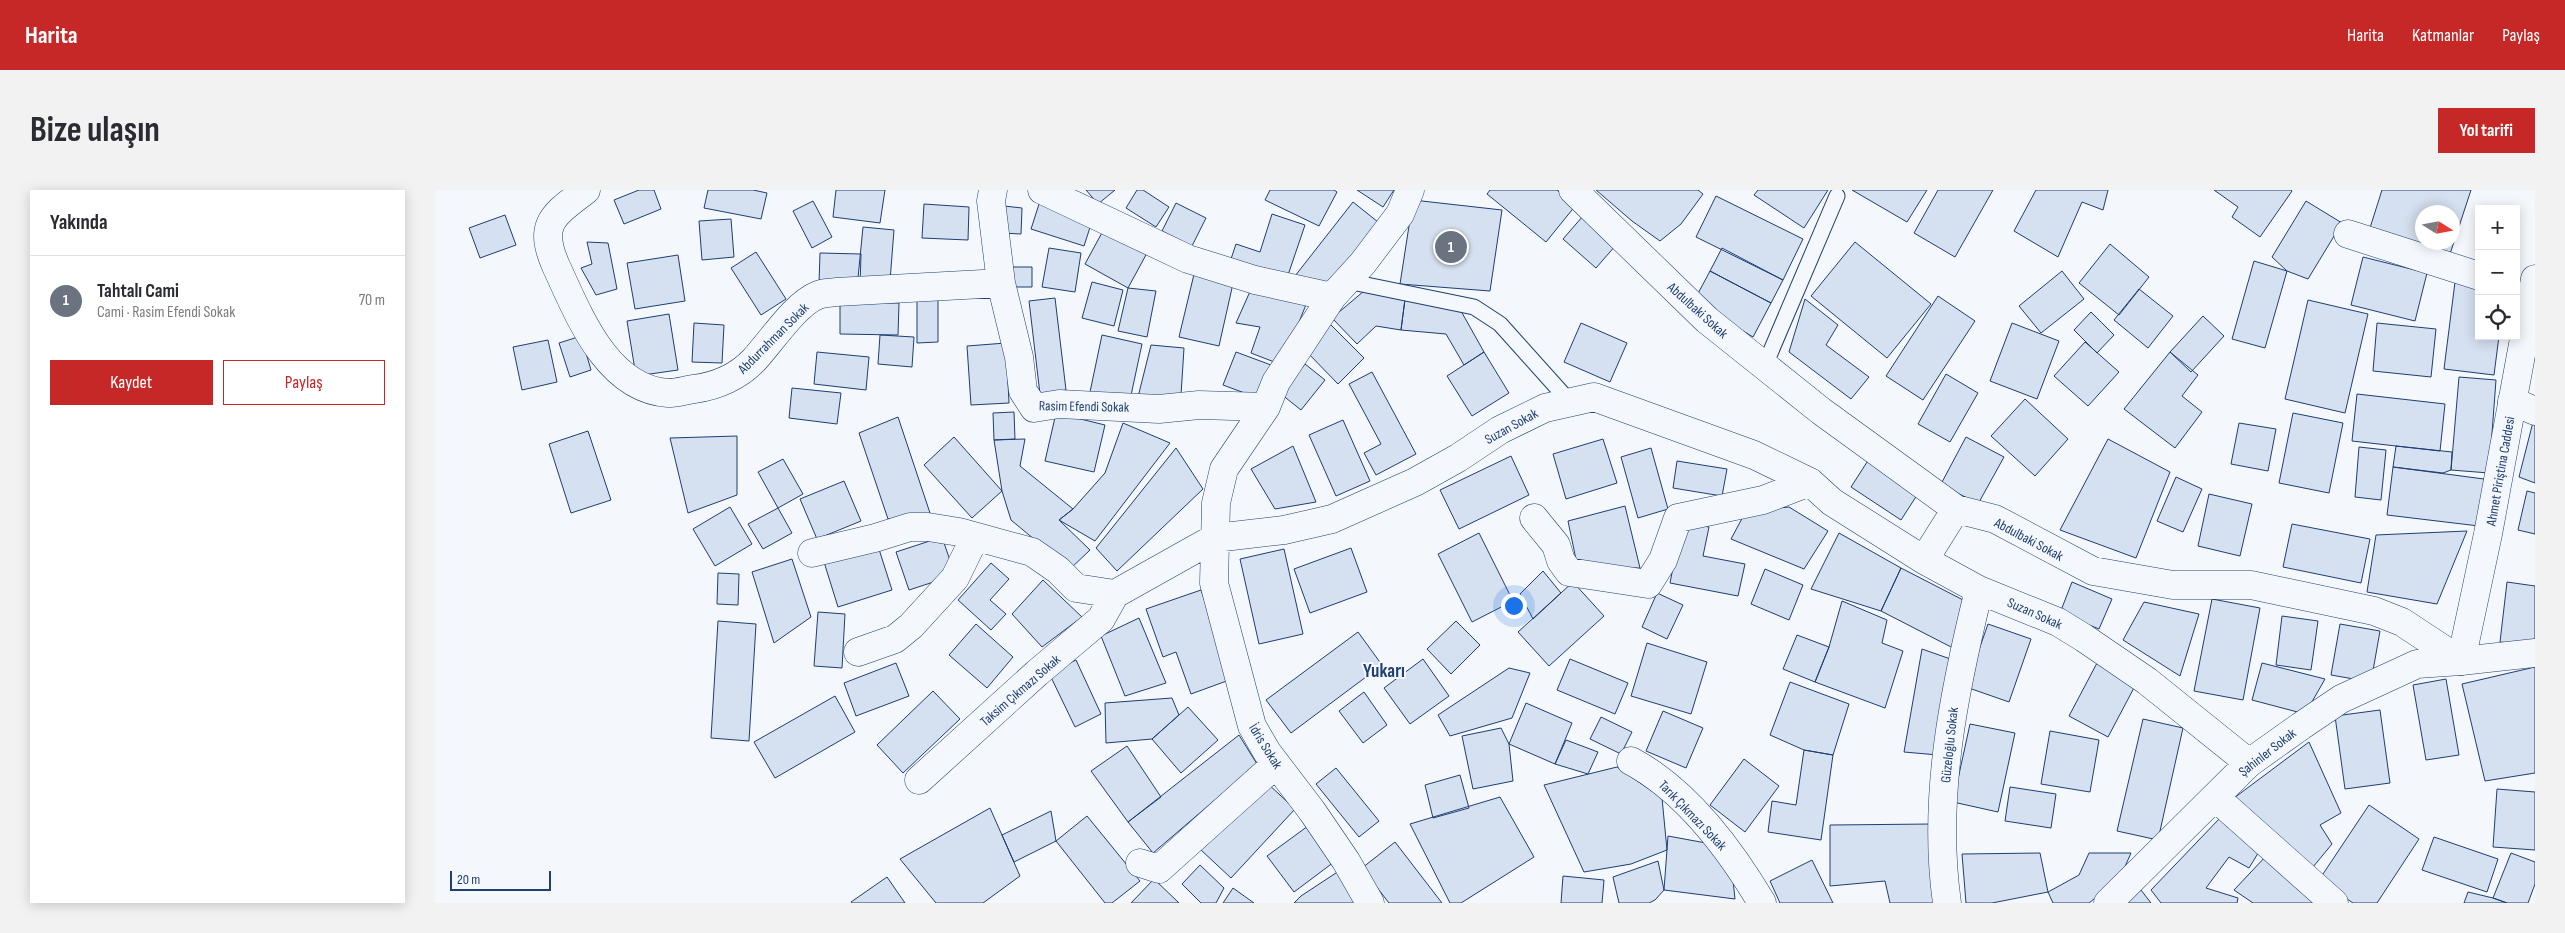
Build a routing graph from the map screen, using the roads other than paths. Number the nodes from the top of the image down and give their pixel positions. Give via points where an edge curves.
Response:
1 (587, 190) edge
2 (993, 190) edge
3 (1042, 190) edge
4 (1410, 190) edge
5 (1573, 190) edge
6 (1837, 196) dead end
7 (2348, 234) dead end
8 (2475, 275) edge
9 (1001, 284) junction
10 (2528, 286) edge
11 (1340, 289) junction
12 (1765, 366) junction
13 (1571, 402) junction
14 (1266, 406) junction
15 (2523, 406) edge
16 (1809, 482) junction
17 (1956, 509) junction
18 (1534, 518) dead end
19 (975, 537) junction
20 (1215, 538) junction
21 (811, 553) dead end
22 (1924, 560) junction
23 (1979, 590) junction
24 (1115, 594) junction
25 (858, 652) dead end
26 (2535, 653) edge
27 (2461, 662) junction
28 (1631, 761) dead end
29 (2249, 763) junction
30 (1276, 764) junction
31 (919, 780) dead end
32 (2216, 798) junction
33 (1140, 863) dead end
34 (1370, 903) edge
35 (1762, 903) edge
36 (1947, 903) edge
37 (2108, 903) edge
38 (2334, 903) edge

1 - 9 street, Abdurrahman Sokak via 553,219 547,230 552,256 579,315 597,345 627,378 650,389 669,393 703,388 726,380 755,359 781,328 817,296 836,292
2 - 9 street, Rasim Efendi Sokak via 991,201
3 - 11 street via 1188,259 1255,280
4 - 11 street via 1400,214
5 - 12 street, Abdulbaki Sokak via 1707,320
6 - 12 lane
7 - 8 street
9 - 14 street, Rasim Efendi Sokak via 1019,357 1023,391 1034,408 1059,404 1159,409 1199,405
10 - 15 street, Ahmet Piriştina Caddesi
11 - 13 lane via 1474,307 1500,324
11 - 14 street via 1277,382
12 - 17 street, Abdulbaki Sokak
13 - 16 street, Suzan Sokak via 1594,397 1754,455
13 - 20 street, Suzan Sokak via 1539,411 1500,430 1415,482 1332,519 1284,530
14 - 20 street via 1224,468 1216,503
15 - 27 street, Ahmet Piriştina Caddesi via 2489,534
16 - 18 street via 1763,500 1678,518 1663,560 1649,584 1569,572 1556,545
16 - 22 street, Suzan Sokak via 1832,502
17 - 22 street
17 - 27 street, Abdulbaki Sokak via 1995,519 2093,571 2173,585 2251,585 2374,611 2402,622
19 - 21 street via 909,527
19 - 24 street via 1032,552 1058,570 1076,588
19 - 25 street via 955,578 911,626 895,639
20 - 24 street
20 - 30 street, İdris Sokak via 1214,583 1236,672 1252,726
22 - 23 street, Suzan Sokak
23 - 29 street, Suzan Sokak via 2058,622 2084,638 2147,681
23 - 36 street, Güzeloğlu Sokak via 1952,711 1947,757 1942,837
24 - 31 street, Taksim Çıkmazı Sokak via 1101,619
26 - 27 street, Şahinler Sokak
27 - 29 street, Şahinler Sokak via 2417,664 2384,678 2341,699
28 - 35 street, Tarık Çıkmazı Sokak via 1673,792 1706,825 1731,855
29 - 32 street, Şahinler Sokak
30 - 33 street via 1159,868
30 - 34 street, İdris Sokak via 1346,861
32 - 37 street, Şahinler Sokak
32 - 38 street

